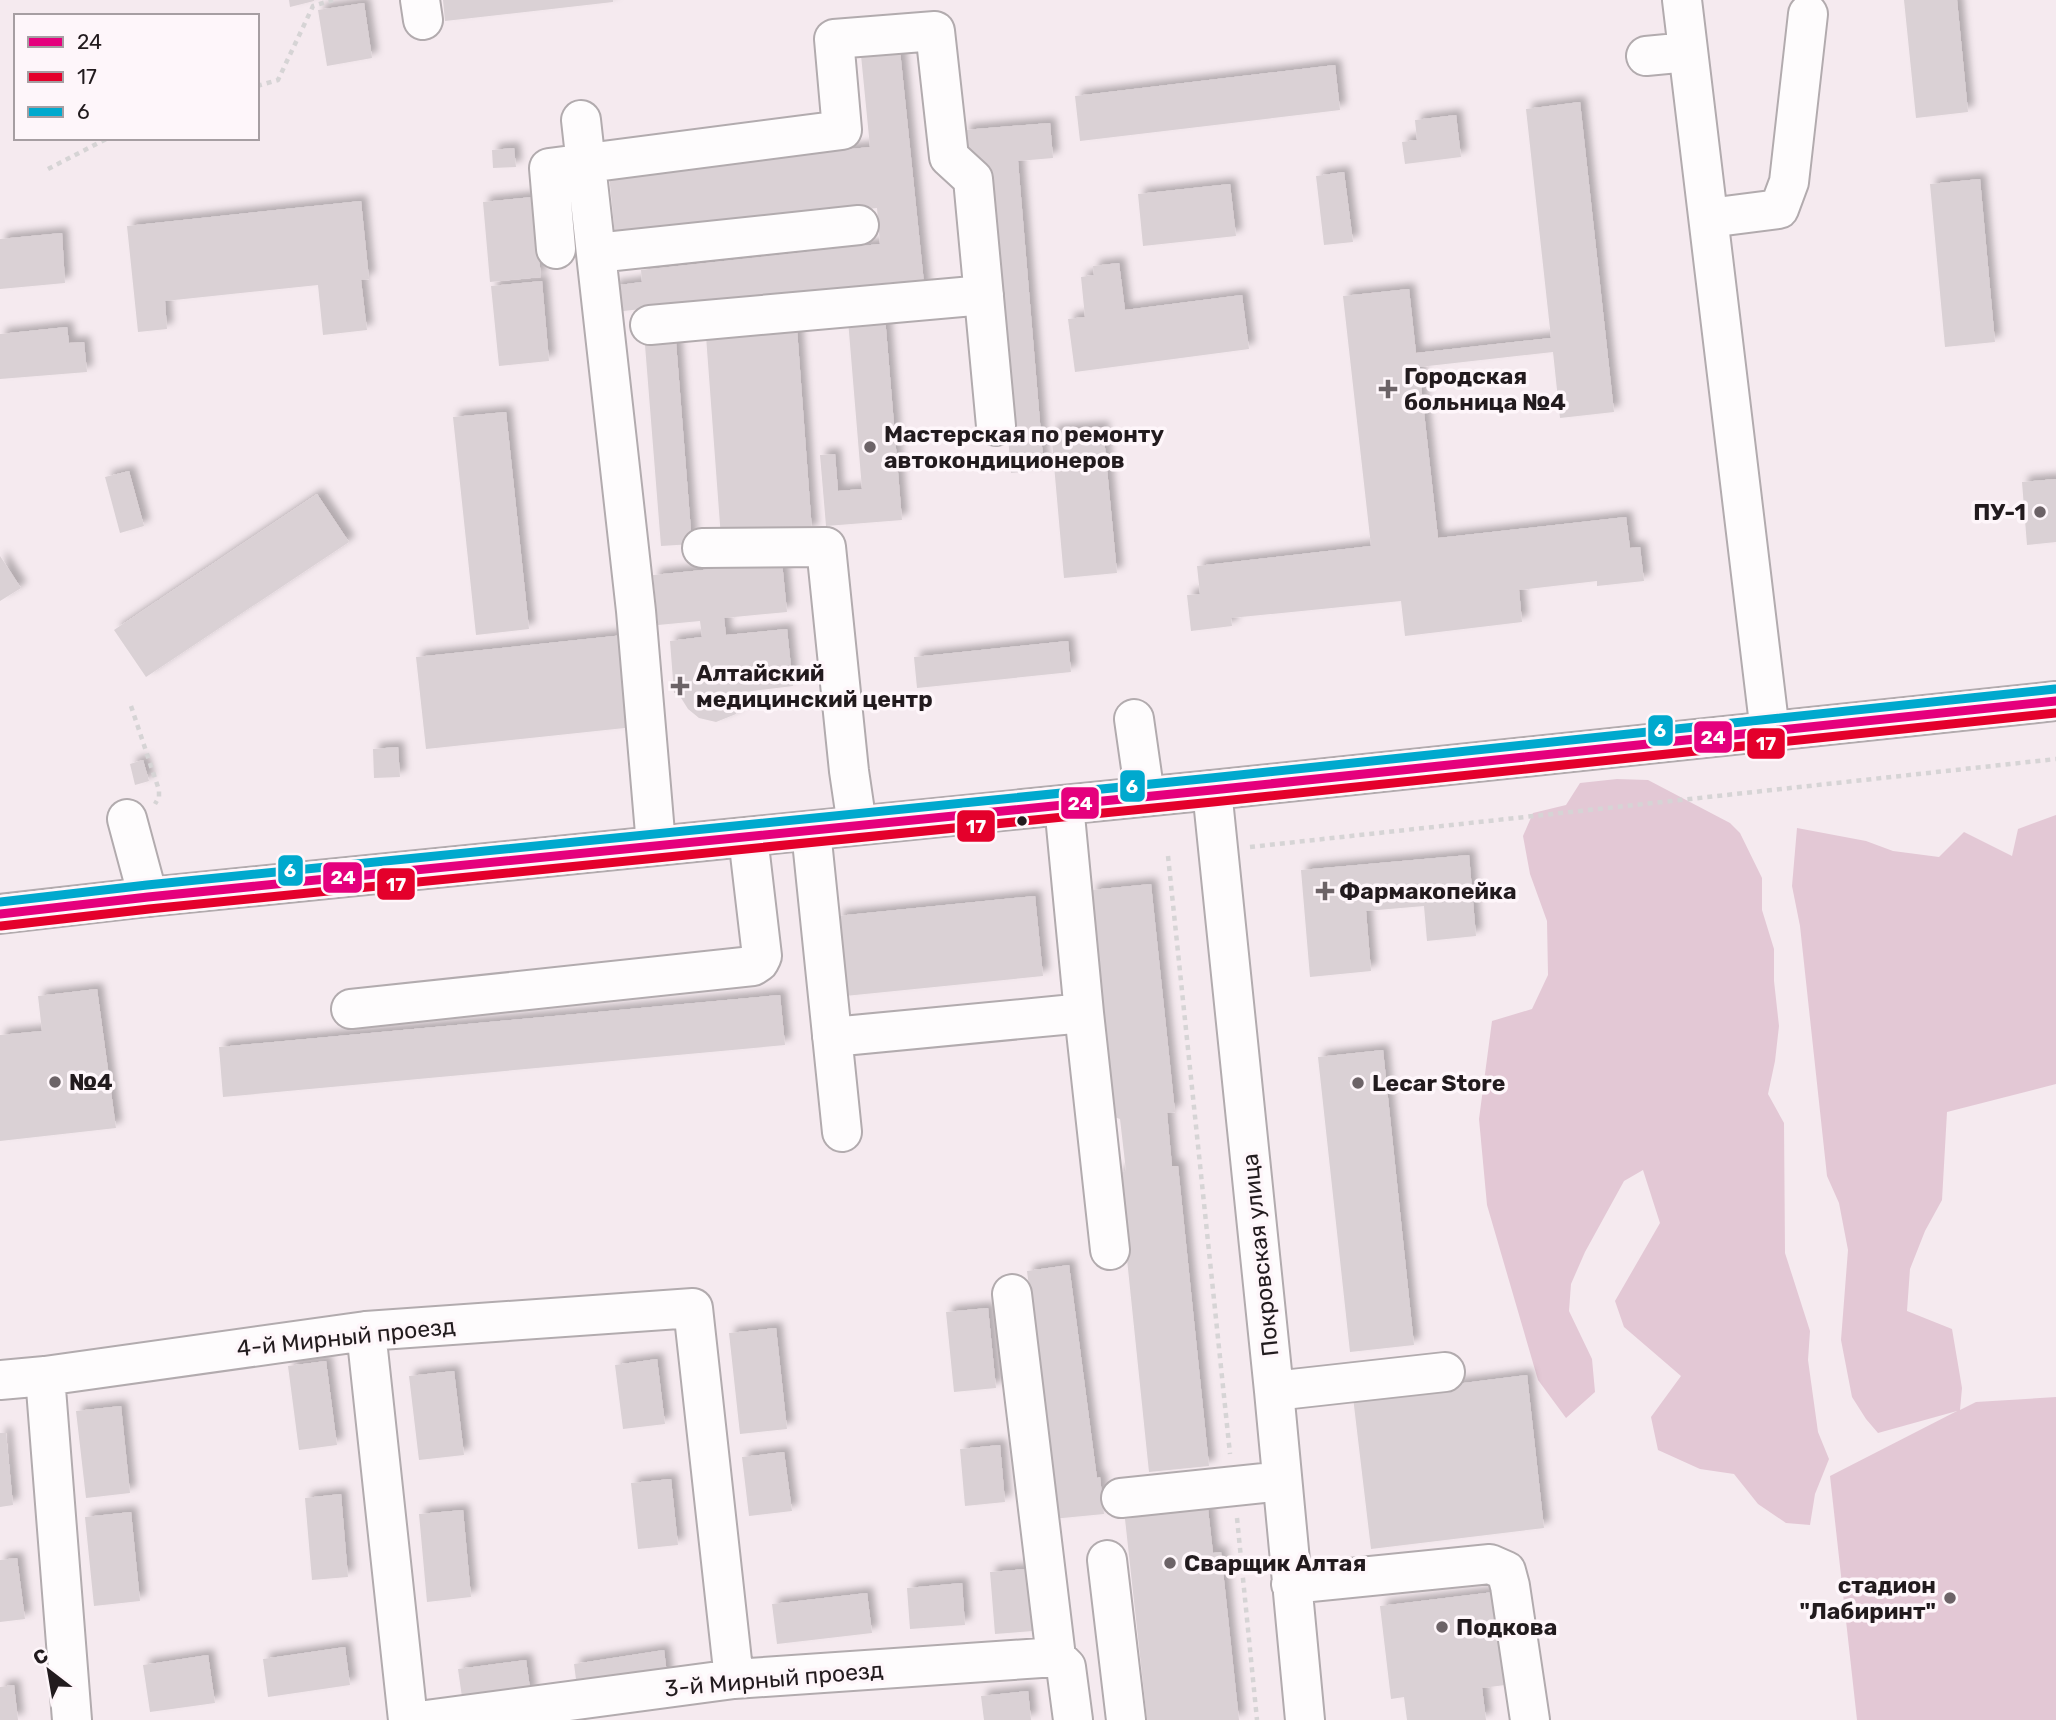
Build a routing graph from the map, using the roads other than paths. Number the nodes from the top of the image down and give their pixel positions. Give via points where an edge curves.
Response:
1 (1682, 0) edge
2 (1808, 14) dead end
3 (1688, 52) junction
4 (1646, 56) dead end
5 (581, 120) dead end
6 (586, 162) junction
7 (1709, 218) junction
8 (859, 225) dead end
9 (556, 249) dead end
10 (596, 253) junction
11 (984, 295) junction
12 (650, 325) dead end
13 (996, 426) dead end
14 (702, 548) dead end
15 (2056, 701) edge
16 (1134, 719) dead end
17 (1770, 732) junction
18 (1212, 790) junction
19 (1144, 796) junction
20 (1064, 804) junction
21 (140, 813) road end
22 (857, 825) junction
23 (811, 831) junction
24 (748, 837) junction
25 (656, 845) junction
26 (148, 897) junction
27 (0, 914) edge
28 (351, 1009) dead end
29 (1084, 1013) junction
30 (832, 1037) junction
31 (842, 1132) dead end
32 (1110, 1250) dead end
33 (1012, 1294) dead end
34 (366, 1331) junction
35 (1446, 1372) dead end
36 (46, 1376) junction
37 (0, 1380) edge
38 (1274, 1391) junction
39 (1282, 1481) junction
40 (1121, 1499) dead end
41 (1107, 1560) dead end
42 (1291, 1584) junction
43 (1056, 1657) junction
44 (734, 1679) junction
45 (72, 1720) edge
46 (408, 1720) edge
47 (426, 1720) edge
48 (1073, 1720) edge
49 (1126, 1720) edge
50 (1305, 1720) edge
51 (1530, 1720) edge

1 - 3 street
2 - 7 street via 1789,182 1779,209
3 - 4 street
3 - 7 street
5 - 6 street
6 - 9 street via 549,168
6 - 10 street
6 - 11 street via 842,130 834,39 935,31 949,157 973,180
7 - 17 street
8 - 10 street
10 - 25 street via 636,611
11 - 12 street
11 - 13 street
14 - 22 street via 826,547
15 - 17 street
16 - 19 street
17 - 18 street
18 - 19 street
18 - 38 street, Покровская улица
19 - 20 street
20 - 22 street
20 - 29 street
21 - 26 street
22 - 23 street
23 - 24 street
23 - 30 street
24 - 25 street
24 - 28 street via 760,962
25 - 26 street
26 - 27 street
29 - 30 street
29 - 32 street
30 - 31 street
33 - 43 street
34 - 36 street, 4-й Мирный проезд
34 - 44 street, 4-й Мирный проезд via 693,1308
34 - 46 street
35 - 38 street
36 - 37 street, 4-й Мирный проезд
36 - 45 street
38 - 39 street, Покровская улица
39 - 40 street
39 - 42 street, Покровская улица
41 - 49 street
42 - 50 street, Покровская улица
42 - 51 street via 1490,1564 1506,1571
43 - 44 street, 3-й Мирный проезд
43 - 48 street via 1066,1667
44 - 47 street, 3-й Мирный проезд

